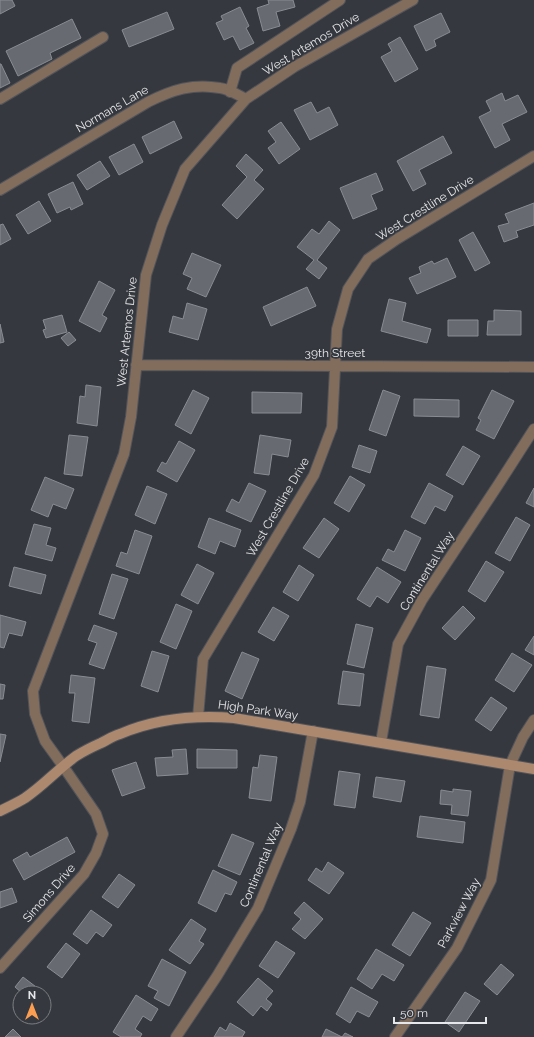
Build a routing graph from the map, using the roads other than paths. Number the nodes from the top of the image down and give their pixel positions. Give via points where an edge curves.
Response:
1 (340, 0) edge
2 (413, 0) edge
3 (103, 37) dead end
4 (230, 92) junction
5 (0, 99) edge
6 (246, 99) junction
7 (534, 156) edge
8 (0, 190) edge
9 (136, 365) junction
10 (336, 367) junction
11 (534, 367) edge
12 (534, 429) edge
13 (198, 717) junction
14 (534, 720) edge
15 (313, 731) junction
16 (381, 742) junction
17 (63, 766) junction
18 (510, 766) junction
19 (534, 769) edge
20 (0, 811) edge
21 (0, 968) edge
22 (176, 1037) edge
23 (395, 1037) edge

1 - 4 street via 237,68
2 - 6 street, West Artemos Drive via 294,67
3 - 5 street
4 - 6 street, Normans Lane
4 - 8 street, Normans Lane via 221,88 194,86 166,93
6 - 9 street, West Artemos Drive via 186,169 162,225 146,274
7 - 10 street, West Crestline Drive via 396,239 368,259 348,289 337,329
9 - 10 street, 39th Street
9 - 17 street, West Artemos Drive via 124,454 33,691 34,714 45,741
10 - 11 street, 39th Street
10 - 13 street, West Crestline Drive via 332,427 314,475 202,659
12 - 16 street, Continental Way via 422,600 398,644
13 - 15 street, High Park Way via 234,718
13 - 17 street, High Park Way via 156,723 125,732 89,748
14 - 18 street, Parkview Way
15 - 16 street, High Park Way
15 - 22 street, Continental Way via 300,802 258,908
16 - 18 street, High Park Way
17 - 20 street, High Park Way via 24,799
17 - 21 street, Simons Drive via 96,814 103,834 84,874
18 - 19 street, High Park Way
18 - 23 street, Parkview Way via 491,880 457,948

